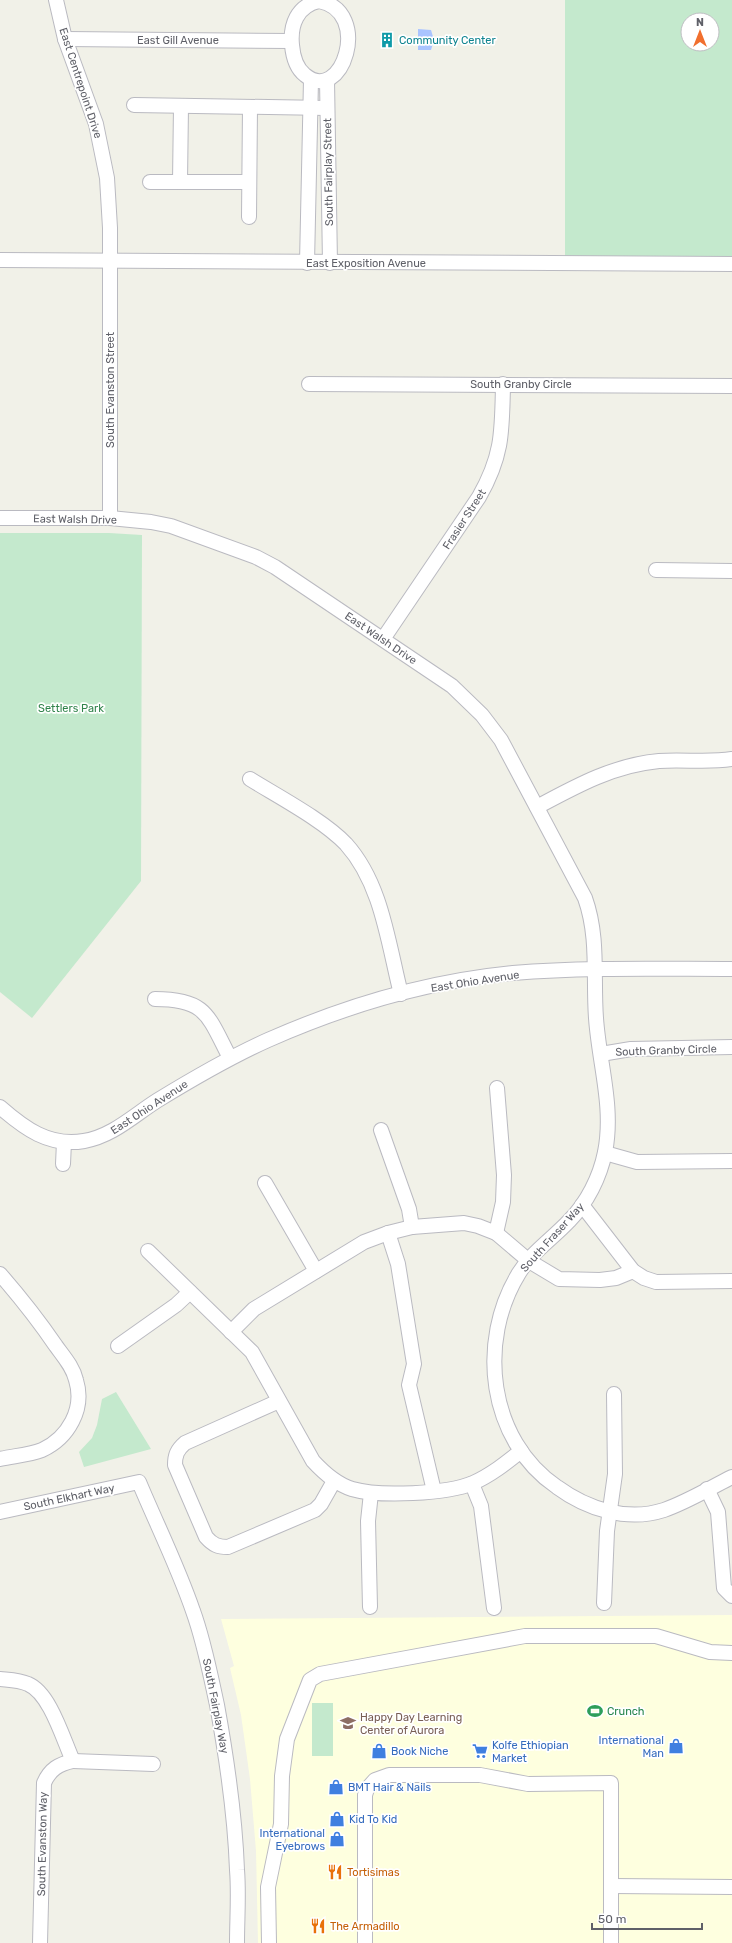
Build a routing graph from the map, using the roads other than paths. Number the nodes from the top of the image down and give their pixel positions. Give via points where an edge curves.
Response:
1 (56, 0) edge
2 (310, 2) edge
3 (329, 2) edge
4 (66, 39) junction
5 (291, 41) junction
6 (311, 80) junction
7 (327, 80) junction
8 (134, 105) dead end
9 (181, 106) junction
10 (250, 107) junction
11 (310, 107) junction
12 (327, 108) junction
13 (150, 182) dead end
14 (180, 182) junction
15 (249, 182) junction
16 (249, 218) dead end
17 (0, 260) edge
18 (110, 261) junction
19 (306, 263) junction
20 (330, 263) junction
21 (732, 264) edge
22 (309, 384) dead end
23 (503, 384) junction
24 (732, 386) edge
25 (0, 518) edge
26 (110, 518) junction
27 (656, 570) dead end
28 (732, 570) edge
29 (383, 639) junction
30 (732, 759) edge
31 (250, 779) dead end
32 (537, 807) junction
33 (732, 969) edge
34 (595, 970) junction
35 (401, 994) junction
36 (155, 1000) dead end
37 (732, 1047) edge
38 (601, 1054) junction
39 (230, 1058) junction
40 (497, 1088) dead end
41 (0, 1107) edge
42 (381, 1130) dead end
43 (64, 1142) junction
44 (605, 1153) junction
45 (732, 1161) edge
46 (63, 1164) dead end
47 (265, 1182) dead end
48 (582, 1205) junction
49 (412, 1227) junction
50 (388, 1233) junction
51 (496, 1233) junction
52 (148, 1251) dead end
53 (529, 1261) junction
54 (316, 1271) junction
55 (633, 1271) junction
56 (0, 1274) edge
57 (732, 1281) edge
58 (190, 1292) junction
59 (231, 1332) junction
60 (118, 1346) dead end
61 (614, 1394) dead end
62 (278, 1401) junction
63 (522, 1450) junction
64 (0, 1459) edge
65 (732, 1477) edge
66 (334, 1481) junction
67 (139, 1482) joint
68 (472, 1484) junction
69 (707, 1489) junction
70 (434, 1491) junction
71 (371, 1493) junction
72 (0, 1512) edge
73 (610, 1512) junction
74 (732, 1596) edge
75 (604, 1604) dead end
76 (370, 1607) dead end
77 (494, 1608) dead end
78 (732, 1653) edge
79 (0, 1679) edge
80 (73, 1761) junction
81 (153, 1764) dead end
82 (610, 1886) junction
83 (732, 1887) edge
84 (40, 1943) edge
85 (238, 1943) edge
86 (269, 1943) edge
87 (365, 1943) edge
88 (611, 1943) edge

1 - 4 street, East Centrepoint Drive
2 - 3 street
2 - 5 street via 300,10 294,20
3 - 7 street via 343,18 348,41 344,62 337,73
4 - 5 street, East Gill Avenue
4 - 18 street, East Centrepoint Drive via 94,118 106,169 110,210
5 - 6 street via 296,65
6 - 7 street
6 - 11 street, South Fairplay Street
7 - 12 street, South Fairplay Street
8 - 9 street
9 - 10 street
9 - 14 street
10 - 11 street
10 - 15 street
11 - 12 street
11 - 19 street, South Fairplay Street
12 - 20 street, South Fairplay Street
13 - 14 street
14 - 15 street
15 - 16 street
17 - 18 street, East Exposition Avenue
18 - 19 street, East Exposition Avenue
18 - 26 street, South Evanston Street
19 - 20 street, East Exposition Avenue
20 - 21 street, East Exposition Avenue
22 - 23 street, South Granby Circle
23 - 24 street, South Granby Circle
23 - 29 street, Frasier Street via 502,431 490,479
25 - 26 street, East Walsh Drive
26 - 29 street, East Walsh Drive via 171,526 256,557 275,566
27 - 28 street
29 - 32 street, East Walsh Drive via 452,686 482,715 501,740
30 - 32 street via 639,764 608,772 579,784
31 - 35 street via 329,830 359,860 377,898
32 - 34 street, East Walsh Drive via 585,898 594,928
33 - 34 street, East Ohio Avenue
34 - 35 street, East Ohio Avenue via 514,973
34 - 38 street, South Fraser Way via 596,1019
35 - 39 street, East Ohio Avenue via 306,1024
36 - 39 street via 183,1001 196,1006 212,1023
37 - 38 street, South Granby Circle via 631,1049
38 - 44 street, South Fraser Way via 608,1108
39 - 43 street, East Ohio Avenue via 167,1094 115,1130 99,1138
40 - 51 street via 504,1175 503,1202
41 - 43 street, East Ohio Avenue via 33,1133
42 - 49 street via 409,1209
43 - 46 street
44 - 45 street via 637,1162
44 - 48 street, South Fraser Way via 598,1176
47 - 54 street
48 - 53 street, South Fraser Way via 570,1221
48 - 55 street
49 - 50 street
49 - 51 street via 464,1223
50 - 54 street via 364,1242
50 - 70 street via 398,1264 414,1364 409,1385
51 - 53 street
52 - 58 street
53 - 55 street via 558,1279 600,1280 616,1278
53 - 63 street, South Fraser Way via 508,1294 499,1318 494,1359 495,1384 501,1408 510,1432
54 - 59 street via 254,1309
55 - 57 street via 656,1282
56 - 64 street via 38,1320 71,1367 77,1380 78,1396 71,1423 64,1434 52,1444 40,1450
58 - 59 street
58 - 60 street
59 - 62 street via 252,1352
61 - 73 street via 615,1474
62 - 66 street via 313,1461
62 - 66 street via 179,1448 175,1456 175,1465 206,1537 219,1548 228,1548 315,1510
63 - 68 street via 499,1469
63 - 73 street, South Fraser Way via 552,1484 572,1498
65 - 69 street, South Fraser Way
66 - 71 street via 351,1489
67 - 72 street, South Elkhart Way
67 - 85 street, South Fairplay Way via 178,1568 207,1657 224,1741 233,1806 238,1872
68 - 70 street
68 - 77 street via 481,1506
69 - 73 street, South Fraser Way via 664,1510 626,1514
69 - 74 street via 718,1512 724,1588
70 - 71 street
71 - 76 street via 368,1520
73 - 75 street
78 - 86 street via 710,1652 656,1636 525,1636 320,1674 310,1680 287,1739 283,1760 281,1824 268,1887
79 - 80 street via 29,1684 46,1699
80 - 81 street
80 - 84 street, South Evanston Way via 53,1769 44,1783
82 - 83 street
82 - 87 street via 610,1783 528,1784 480,1775 385,1775 371,1783 365,1795
82 - 88 street

